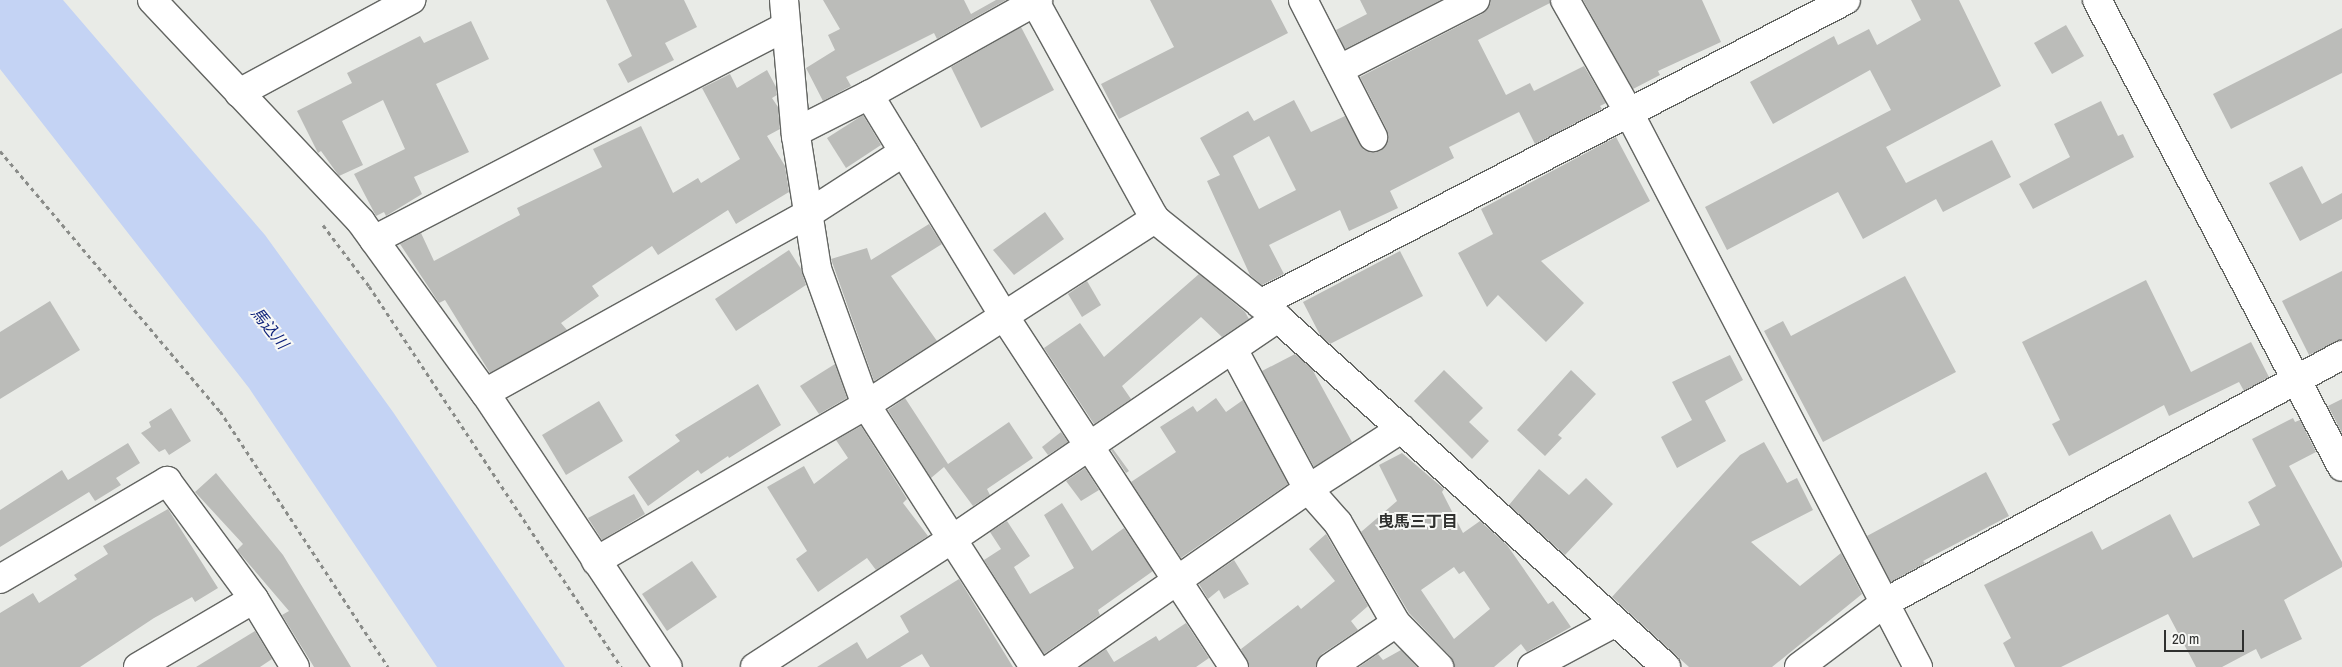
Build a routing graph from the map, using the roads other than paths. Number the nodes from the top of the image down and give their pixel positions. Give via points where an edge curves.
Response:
1 (152, 0) edge
2 (411, 0) edge
3 (1036, 0) edge
4 (1304, 0) edge
5 (1475, 0) edge
6 (1565, 0) edge
7 (1846, 0) edge
8 (2097, 0) edge
9 (785, 13) edge
10 (1340, 69) junction
11 (239, 93) junction
12 (869, 95) junction
13 (1628, 111) junction
14 (796, 132) junction
15 (1373, 137) dead end
16 (904, 152) junction
17 (808, 214) junction
18 (1155, 219) junction
19 (374, 240) junction
20 (1269, 311) junction
21 (1004, 316) junction
22 (1233, 349) junction
23 (2342, 355) edge
24 (2296, 379) junction
25 (485, 393) junction
26 (866, 405) junction
27 (1401, 429) junction
28 (1090, 446) junction
29 (2342, 467) edge
30 (1308, 489) junction
31 (954, 538) junction
32 (596, 561) junction
33 (0, 579) edge
34 (1176, 580) junction
35 (254, 599) junction
36 (1886, 602) junction
37 (1616, 622) junction
38 (1396, 623) junction
39 (138, 667) edge
40 (295, 667) edge
41 (668, 667) edge
42 (755, 667) edge
43 (1034, 667) edge
44 (1053, 667) edge
45 (1234, 667) edge
46 (1331, 667) edge
47 (1439, 667) edge
48 (1532, 667) edge
49 (1666, 667) edge
50 (1799, 667) edge
51 (1918, 667) edge

1 - 11 street
2 - 11 street
3 - 12 street
3 - 18 street
4 - 10 street
5 - 10 street
6 - 13 street
7 - 13 street
8 - 24 street
9 - 14 street
9 - 19 street
10 - 15 street
11 - 19 street
12 - 14 street
12 - 16 street
13 - 20 street
13 - 36 street
14 - 17 street
16 - 17 street
16 - 21 street
17 - 25 street
17 - 26 street via 817,269
18 - 20 street
18 - 21 street
19 - 25 street
20 - 22 street
20 - 27 street
21 - 26 street
21 - 28 street
22 - 28 street
22 - 30 street
23 - 24 street
24 - 29 street
24 - 36 street
25 - 32 street
26 - 31 street
26 - 32 street
27 - 30 street
27 - 37 street
28 - 31 street
28 - 34 street
30 - 34 street
30 - 38 street via 1338,523
31 - 42 street
31 - 43 street
32 - 41 street
33 - 35 street via 166,481
34 - 44 street
34 - 45 street
35 - 39 street
35 - 40 street
36 - 50 street
36 - 51 street
37 - 48 street
37 - 49 street
38 - 46 street
38 - 47 street

